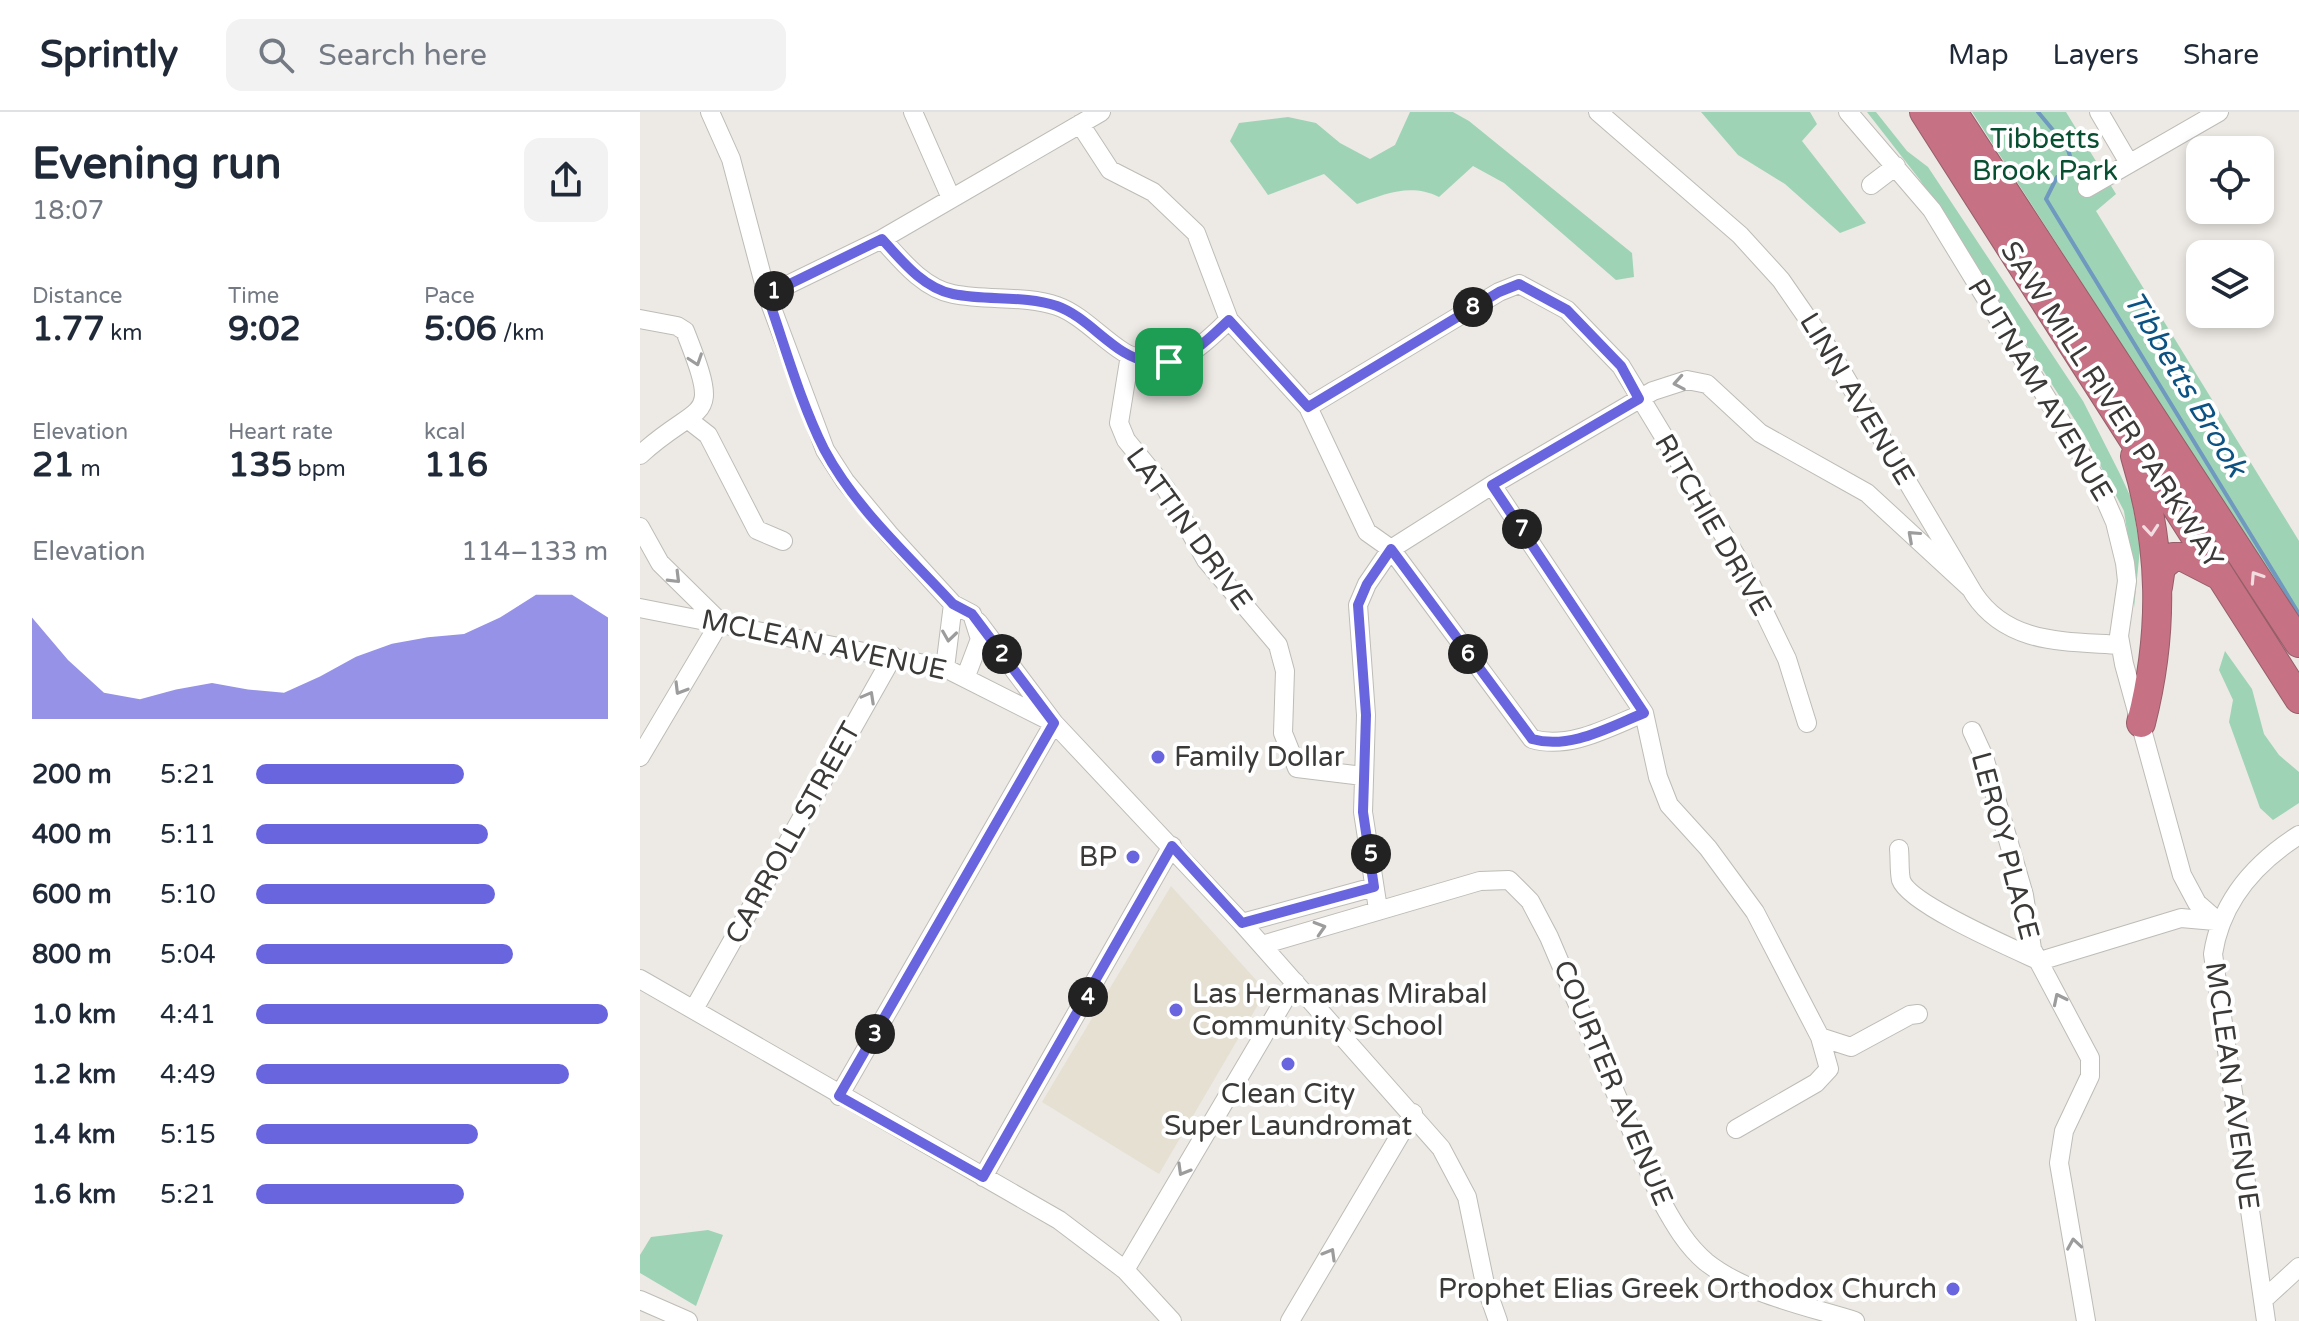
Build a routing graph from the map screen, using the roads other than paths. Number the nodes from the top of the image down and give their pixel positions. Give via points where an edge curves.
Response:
1 (710, 112) edge
2 (913, 112) edge
3 (1101, 112) edge
4 (1598, 112) edge
5 (1848, 112) edge
6 (1924, 112) edge
7 (1953, 112) edge
8 (2099, 112) edge
9 (2219, 112) edge
10 (1080, 124) junction
11 (2129, 163) junction
12 (1896, 166) junction
13 (1871, 185) dead end
14 (2087, 188) dead end
15 (951, 198) junction
16 (882, 239) junction
17 (767, 295) junction
18 (640, 319) edge
19 (1229, 320) junction
20 (1130, 355) junction
21 (1639, 399) junction
22 (1308, 407) junction
23 (690, 421) junction
24 (2126, 428) junction
25 (640, 455) edge
26 (1492, 485) junction
27 (640, 527) edge
28 (783, 541) dead end
29 (1391, 549) junction
30 (2223, 578) junction
31 (1971, 589) junction
32 (2158, 591) junction
33 (953, 604) junction
34 (640, 608) edge
35 (972, 614) junction
36 (720, 622) junction
37 (2299, 643) edge
38 (2120, 645) junction
39 (893, 656) junction
40 (945, 668) junction
41 (966, 676) junction
42 (2299, 699) edge
43 (1644, 713) junction
44 (1054, 723) junction
45 (1807, 723) dead end
46 (2141, 723) junction
47 (1972, 731) dead end
48 (640, 757) edge
49 (1363, 776) junction
50 (2292, 840) edge
51 (1172, 846) junction
52 (1899, 849) dead end
53 (1374, 887) junction
54 (1378, 909) junction
55 (1242, 923) junction
56 (2221, 924) junction
57 (1262, 945) junction
58 (2040, 961) junction
59 (640, 979) edge
60 (1295, 982) junction
61 (694, 1009) junction
62 (1918, 1014) dead end
63 (1828, 1041) junction
64 (839, 1096) junction
65 (1413, 1113) junction
66 (1736, 1129) dead end
67 (983, 1177) junction
68 (2299, 1267) edge
69 (1125, 1270) junction
70 (640, 1300) edge
71 (2263, 1300) junction
72 (688, 1321) edge
73 (1172, 1321) edge
74 (1290, 1321) edge
75 (1498, 1321) edge
76 (1855, 1321) edge
77 (2086, 1321) edge
78 (2266, 1321) edge

1 - 17 street via 731,159
2 - 15 street
3 - 10 street
4 - 31 street, LINN AVENUE via 1740,235 1781,280 1822,338
5 - 12 street, PUTNAM AVENUE
6 - 24 highway, SAW MILL RIVER PARKWAY
37 -> 7 highway, SAW MILL RIVER PARKWAY
8 - 11 street
9 - 11 street
10 - 15 street
10 - 19 street via 1110,170 1153,192 1196,233
11 - 14 street
12 - 13 street
12 - 38 street, PUTNAM AVENUE via 1932,210 2103,493 2126,571
15 - 16 street
16 - 17 street
16 - 20 street via 924,280 951,294 1058,307
17 - 33 street via 825,450 880,524
18 -> 23 street via 685,331 705,391 700,411
19 - 20 street via 1193,353 1169,362
19 - 22 street
20 - 49 street, LATTIN DRIVE via 1119,423 1126,440 1166,489 1206,560 1278,645 1285,671 1287,750 1297,768
21 - 22 street, RITCHIE DRIVE via 1621,366 1567,310 1519,284
21 - 26 street
31 -> 21 street via 1867,493 1751,427 1707,384 1687,380
21 - 45 street, RITCHIE DRIVE via 1741,564 1787,659
22 - 29 street via 1367,532
23 - 25 street
23 - 28 street via 708,435 757,530
24 - 30 highway, SAW MILL RIVER PARKWAY
24 -> 32 highway via 2149,513
26 - 29 street
26 - 43 street
27 -> 36 street via 660,563
29 - 43 street via 1532,739 1576,740
29 - 49 street via 1358,605 1366,715
30 - 32 highway via 2173,557 2161,567
30 - 42 highway, SAW MILL RIVER PARKWAY
31 - 38 street, LINN AVENUE via 1992,617 2025,635
32 - 46 highway via 2156,657
33 - 35 street
33 -> 40 street
34 - 36 street, MCLEAN AVENUE
35 - 41 street via 980,639
35 - 44 street
36 - 39 street, MCLEAN AVENUE
36 -> 48 street
38 - 46 street, PUTNAM AVENUE
39 - 40 street, MCLEAN AVENUE
61 -> 39 street, CARROLL STREET
40 - 41 street, MCLEAN AVENUE
41 - 44 street, MCLEAN AVENUE
43 - 63 street via 1669,805 1755,912
44 - 51 street, MCLEAN AVENUE
44 - 64 street
46 - 56 street, PUTNAM AVENUE via 2182,875 2197,903
47 - 58 street, LEROY PLACE via 2024,895 2032,949
49 - 53 street
50 - 56 street, MCLEAN AVENUE via 2247,878
51 - 55 street, MCLEAN AVENUE
51 - 67 street
52 - 58 street via 1902,882 1916,897
53 - 54 street
53 - 55 street
57 -> 54 street
54 - 76 street, COURTER AVENUE via 1480,881 1509,880 1530,901 1549,937 1679,1231 1705,1261 1730,1277
55 - 57 street, MCLEAN AVENUE
56 - 58 street via 2187,917
56 - 71 street, MCLEAN AVENUE via 2213,975
57 - 60 street, MCLEAN AVENUE
77 -> 58 street, LEROY PLACE via 2059,1163 2064,1131 2090,1076 2090,1058
59 - 61 street
60 - 65 street, MCLEAN AVENUE
60 -> 69 street
61 - 64 street
62 - 63 street via 1851,1047
63 - 66 street via 1829,1069 1816,1083
64 - 67 street
74 -> 65 street
65 - 75 street, MCLEAN AVENUE via 1463,1187
67 - 69 street via 1059,1220
68 - 71 street
69 - 73 street
70 - 72 street
71 - 78 street, MCLEAN AVENUE

